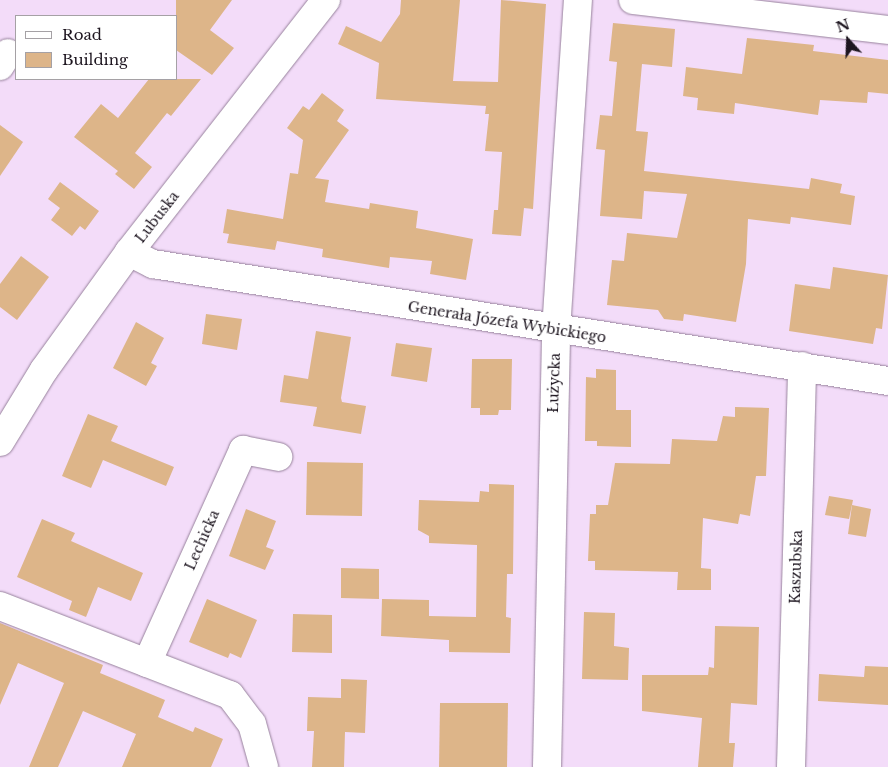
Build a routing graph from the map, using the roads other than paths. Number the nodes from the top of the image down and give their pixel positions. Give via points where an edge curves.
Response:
1 (326, 0) edge
2 (578, 0) edge
3 (633, 0) edge
4 (888, 30) edge
5 (129, 252) junction
6 (556, 330) junction
7 (802, 366) junction
8 (888, 381) edge
9 (0, 442) edge
10 (278, 456) dead end
11 (0, 606) edge
12 (147, 663) junction
13 (264, 767) edge
14 (547, 767) edge
15 (791, 767) edge

1 - 5 street, Lubuska
2 - 6 street, Łużycka
3 - 4 street
5 - 6 street, Generała Józefa Wybickiego via 153,264
5 - 9 street, Lubuska via 44,370
6 - 7 street, Generała Józefa Wybickiego
6 - 14 street, Łużycka
7 - 8 street, Generała Józefa Wybickiego
7 - 15 street, Kaszubska
10 - 12 street, Lechicka via 243,450
11 - 12 street
12 - 13 street via 230,695 252,724

